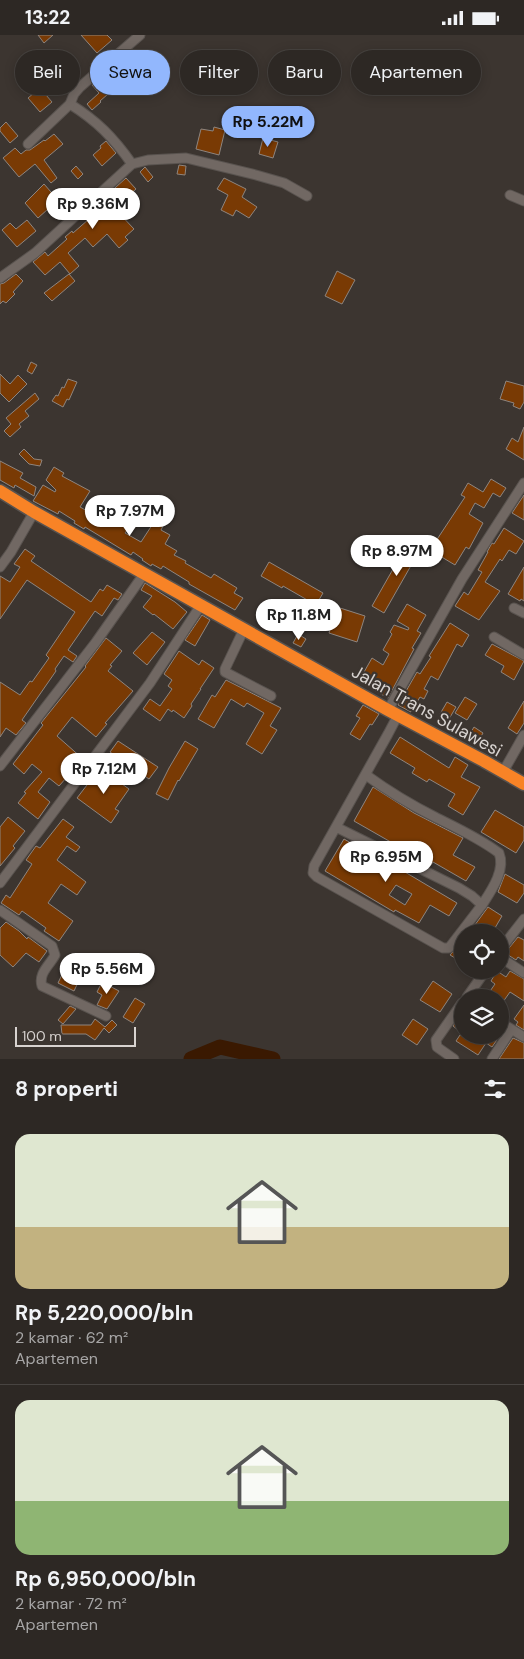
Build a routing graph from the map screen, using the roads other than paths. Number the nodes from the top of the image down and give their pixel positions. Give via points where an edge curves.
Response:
1 (140, 35) edge
2 (70, 104) junction
3 (28, 144) dead end
4 (132, 163) junction
5 (510, 195) dead end
6 (307, 196) dead end
7 (524, 201) edge
8 (0, 277) edge
9 (524, 483) edge
10 (0, 491) edge
11 (34, 511) junction
12 (0, 567) edge
13 (144, 574) junction
14 (201, 605) junction
15 (514, 608) dead end
16 (524, 613) edge
17 (244, 629) junction
18 (494, 637) dead end
19 (524, 655) edge
20 (271, 696) dead end
21 (393, 712) junction
22 (524, 735) edge
23 (0, 766) edge
24 (503, 772) junction
25 (366, 775) junction
26 (524, 784) edge
27 (336, 827) junction
28 (0, 883) edge
29 (482, 905) junction
30 (0, 910) edge
31 (524, 919) edge
32 (509, 938) edge
33 (509, 963) edge
34 (524, 973) edge
35 (454, 1014) edge
36 (106, 1016) dead end
37 (511, 1030) joint
38 (524, 1037) edge
39 (454, 1059) edge
40 (492, 1059) edge

1 - 2 street via 80,87
2 - 3 street
2 - 4 street via 91,117
4 - 6 street via 186,158 284,183
4 - 8 street via 35,253
5 - 7 street
9 - 21 street via 462,579
10 - 11 highway, Jalan Trans Sulawesi
11 - 12 street
11 - 13 highway, Jalan Trans Sulawesi
13 - 14 highway, Jalan Trans Sulawesi
13 - 23 street
14 - 17 highway, Jalan Trans Sulawesi
14 - 28 street via 150,683
15 - 16 street
17 - 20 street via 226,672
17 - 21 highway, Jalan Trans Sulawesi
18 - 19 street
21 - 24 highway, Jalan Trans Sulawesi
21 - 25 street
22 - 24 street
24 - 26 highway, Jalan Trans Sulawesi
25 - 27 street
25 - 29 street via 389,792 469,833 499,853 501,861 493,889
27 - 29 street via 459,889
27 - 29 street via 313,873 443,949 449,948
30 - 36 street via 52,945 55,955 41,976 42,985
31 - 32 street
33 - 34 street
35 - 39 street via 436,1040 437,1047
37 - 38 street
37 - 40 street

